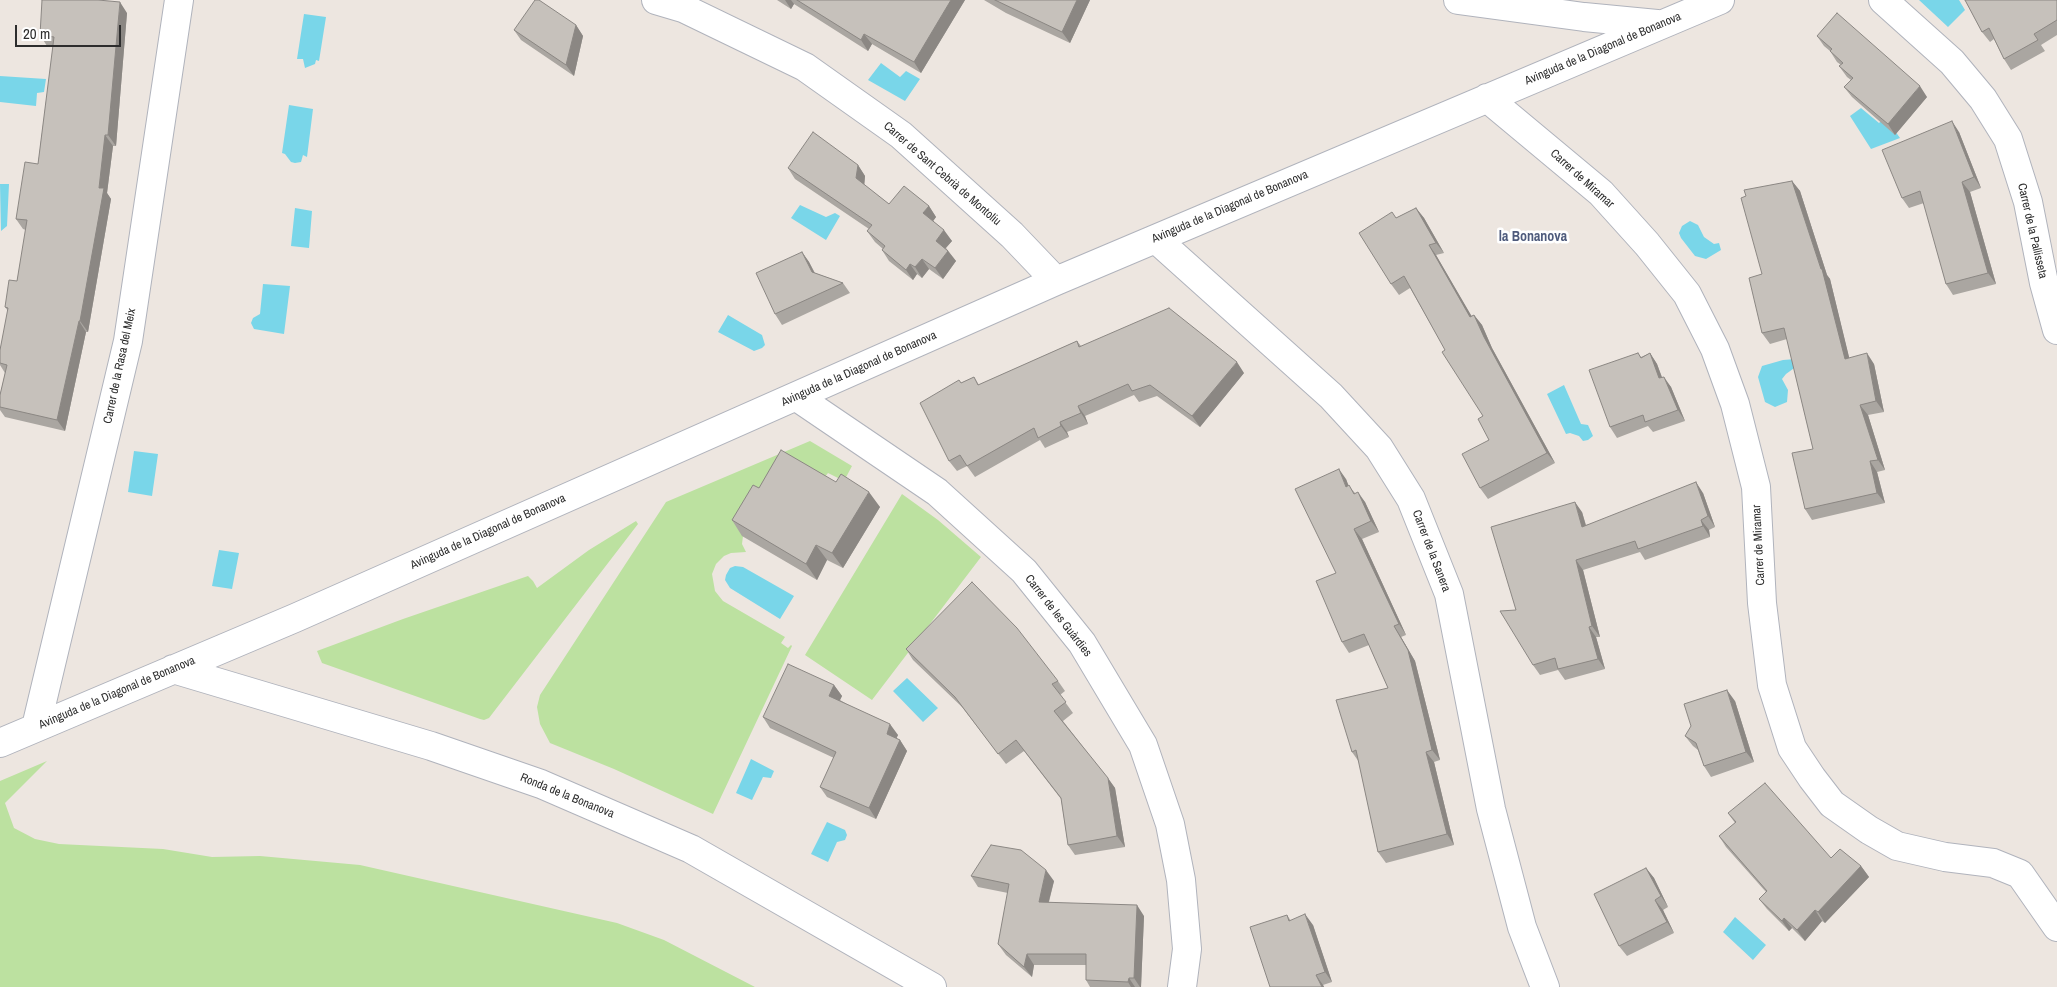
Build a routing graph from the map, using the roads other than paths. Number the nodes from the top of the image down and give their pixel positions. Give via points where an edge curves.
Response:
1 (179, 0) edge
2 (656, 0) edge
3 (1458, 0) edge
4 (1720, 0) edge
5 (1883, 0) edge
6 (1661, 24) junction
7 (1487, 98) junction
8 (1156, 239) junction
9 (1056, 281) junction
10 (2057, 330) edge
11 (797, 397) junction
12 (173, 669) junction
13 (36, 727) junction
14 (0, 743) edge
15 (2057, 927) edge
16 (932, 987) edge
17 (1182, 987) edge
18 (1545, 987) edge

1 - 13 street, Carrer de la Rasa del Meix via 128,341
2 - 9 street, Carrer de Sant Cebrià de Montoliu via 683,8 805,67 901,135 1012,235
3 - 6 street
4 - 6 street, Avinguda de la Diagonal de Bonanova
5 - 10 street, Carrer de la Pallisseta via 1952,62 1983,98 2008,139 2028,202
6 - 7 street, Avinguda de la Diagonal de Bonanova
7 - 8 street, Avinguda de la Diagonal de Bonanova
7 - 15 street, Carrer de Miramar via 1601,193 1687,294 1715,349 1735,404 1756,487 1762,603 1772,685 1792,748 1812,778 1832,804 1897,846 1945,858 1993,863 2020,874
8 - 9 street, Avinguda de la Diagonal de Bonanova
8 - 18 street, Carrer de la Sanera via 1332,396 1379,448 1411,499 1449,594 1491,809 1522,927
9 - 11 street, Avinguda de la Diagonal de Bonanova
11 - 12 street, Avinguda de la Diagonal de Bonanova
11 - 17 street, Carrer de les Guàrdies via 937,492 1024,571 1082,643 1143,745 1170,824 1181,880 1187,949
12 - 13 street, Avinguda de la Diagonal de Bonanova
12 - 16 street, Ronda de la Bonanova via 422,743 541,784 691,849
13 - 14 street, Avinguda de la Diagonal de Bonanova

